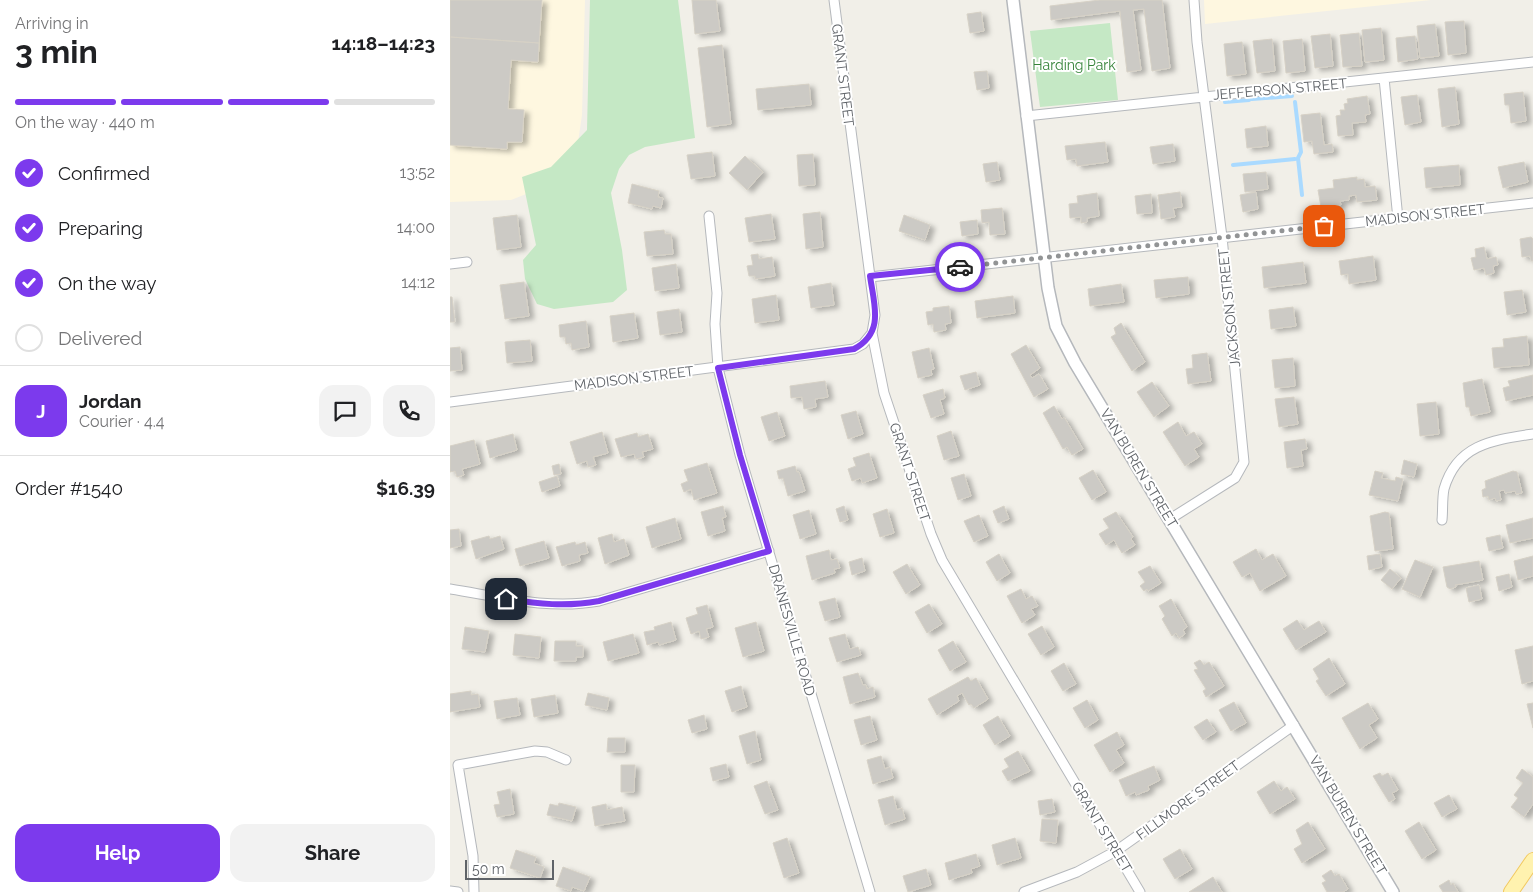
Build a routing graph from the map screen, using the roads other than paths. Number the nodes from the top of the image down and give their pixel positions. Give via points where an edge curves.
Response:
1 (834, 0) edge
2 (1013, 0) edge
3 (1194, 0) edge
4 (1533, 62) edge
5 (1384, 78) junction
6 (1204, 96) junction
7 (1026, 116) junction
8 (1533, 203) edge
9 (709, 216) dead end
10 (1398, 219) junction
11 (1222, 237) junction
12 (1044, 257) junction
13 (467, 262) dead end
14 (450, 264) edge
15 (870, 276) junction
16 (872, 333) junction
17 (718, 368) junction
18 (450, 402) edge
19 (1533, 434) edge
20 (1170, 519) junction
21 (1442, 520) dead end
22 (769, 551) junction
23 (450, 589) edge
24 (1294, 726) junction
25 (566, 760) dead end
26 (1116, 851) junction
27 (1533, 860) edge
28 (450, 891) edge
29 (458, 892) edge
30 (474, 892) edge
31 (870, 892) edge
32 (1024, 892) edge
33 (1140, 892) edge
34 (1393, 892) edge
35 (1512, 892) edge

1 - 15 street, GRANT STREET
2 - 7 street, VAN BUREN STREET
3 - 6 street, JACKSON STREET
4 - 5 street, JEFFERSON STREET
5 - 6 street, JEFFERSON STREET
5 - 10 street
6 - 7 street, JEFFERSON STREET
6 - 11 street, JACKSON STREET
7 - 12 street, VAN BUREN STREET
8 - 10 street, MADISON STREET
9 - 17 street, DRANESVILLE ROAD via 717,293
10 - 11 street, MADISON STREET
11 - 12 street, MADISON STREET
11 - 20 street, JACKSON STREET via 1244,462 1235,478
12 - 15 street, MADISON STREET
12 - 20 street, VAN BUREN STREET via 1052,308 1064,343
13 - 14 street
15 - 16 street, GRANT STREET via 875,315
16 - 17 street, MADISON STREET via 854,349
16 - 26 street, GRANT STREET via 884,393 930,534 942,560
17 - 18 street, MADISON STREET
17 - 22 street, DRANESVILLE ROAD
19 - 21 street via 1473,448 1452,468 1444,490
20 - 24 street, VAN BUREN STREET
22 - 23 street via 579,605 544,605
22 - 31 street, DRANESVILLE ROAD
24 - 26 street, FILLMORE STREET
24 - 34 street, VAN BUREN STREET
25 - 30 street via 536,751 458,765 473,856
26 - 32 street, FILLMORE STREET via 1077,872
26 - 33 street, GRANT STREET
27 - 35 main road
28 - 29 street

